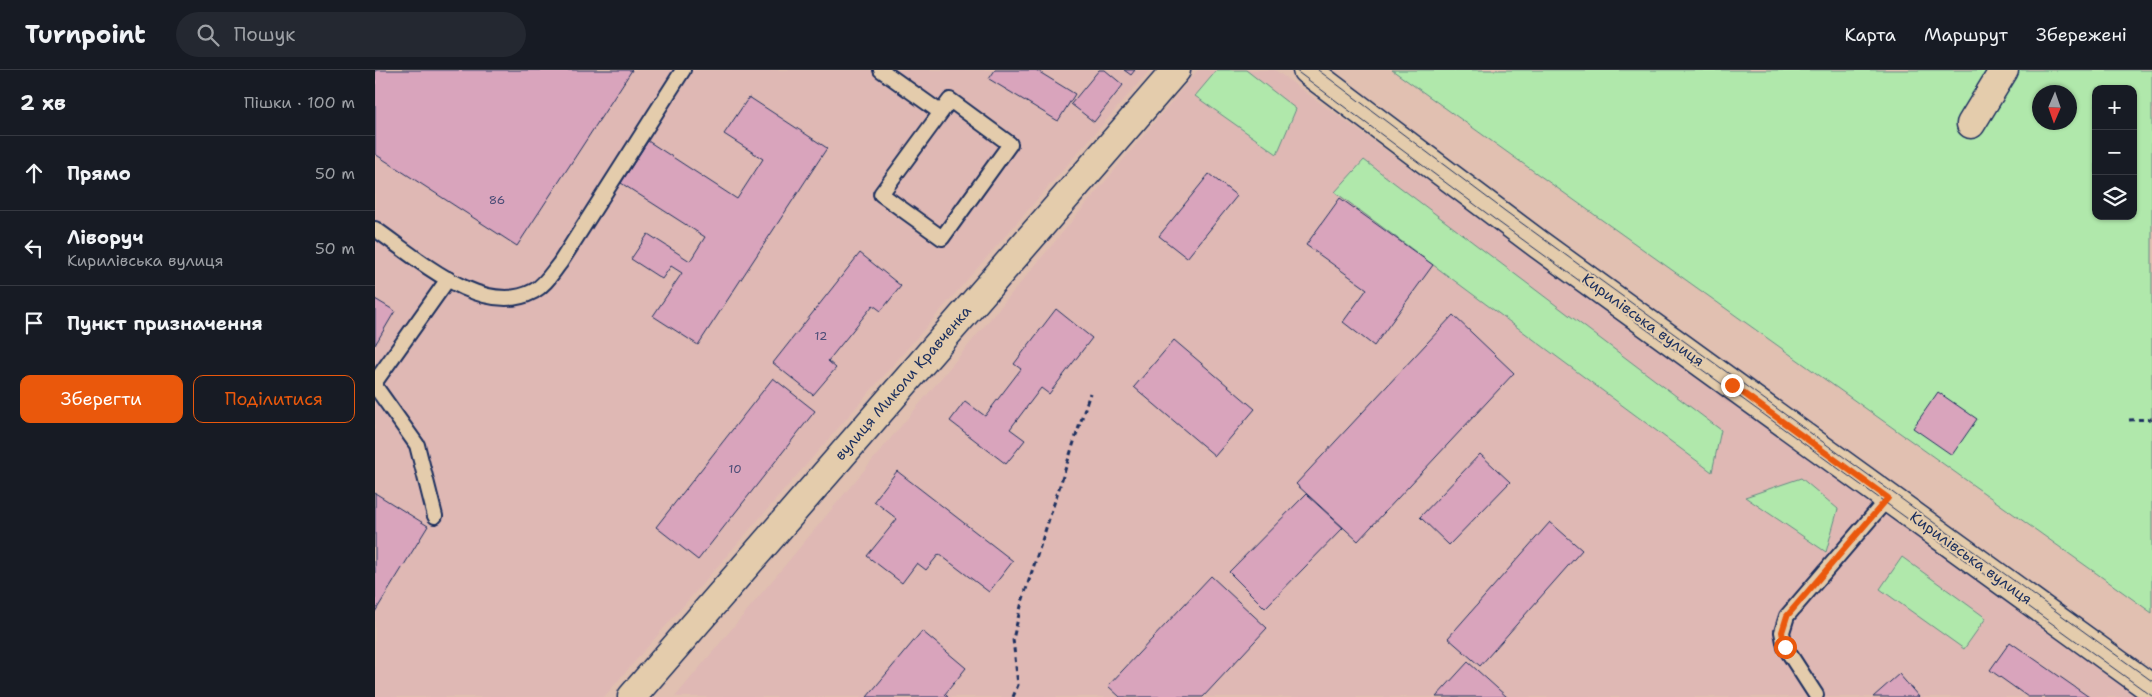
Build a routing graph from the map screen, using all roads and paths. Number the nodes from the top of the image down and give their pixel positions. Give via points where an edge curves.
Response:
1 (683, 70) edge
2 (881, 70) edge
3 (1176, 70) edge
4 (2004, 70) edge
5 (1311, 71) edge
6 (940, 112) junction
7 (1971, 124) dead end
8 (375, 230) edge
9 (449, 279) junction
10 (375, 382) edge
11 (375, 386) edge
12 (1090, 393) dead end
13 (2129, 420) dead end
14 (2152, 420) edge
15 (1888, 498) junction
16 (435, 516) dead end
17 (2152, 689) edge
18 (1816, 695) dead end
19 (632, 697) edge
20 (1013, 697) edge

1 - 9 lane via 546,281 534,291 505,299 473,293
2 - 6 lane
3 - 19 main road, вулиця Миколи Кравченка
4 - 7 main road
5 - 15 main road, Кирилівська вулиця via 1523,233
6 - 6 lane via 881,194 942,238 1011,144 949,100
8 - 9 lane
9 - 10 lane
11 - 16 lane via 417,445
12 - 20 path via 1022,602 1013,639 1018,686
13 - 14 path
15 - 17 main road, Кирилівська вулиця
15 - 18 lane via 1787,616 1782,632 1785,647

